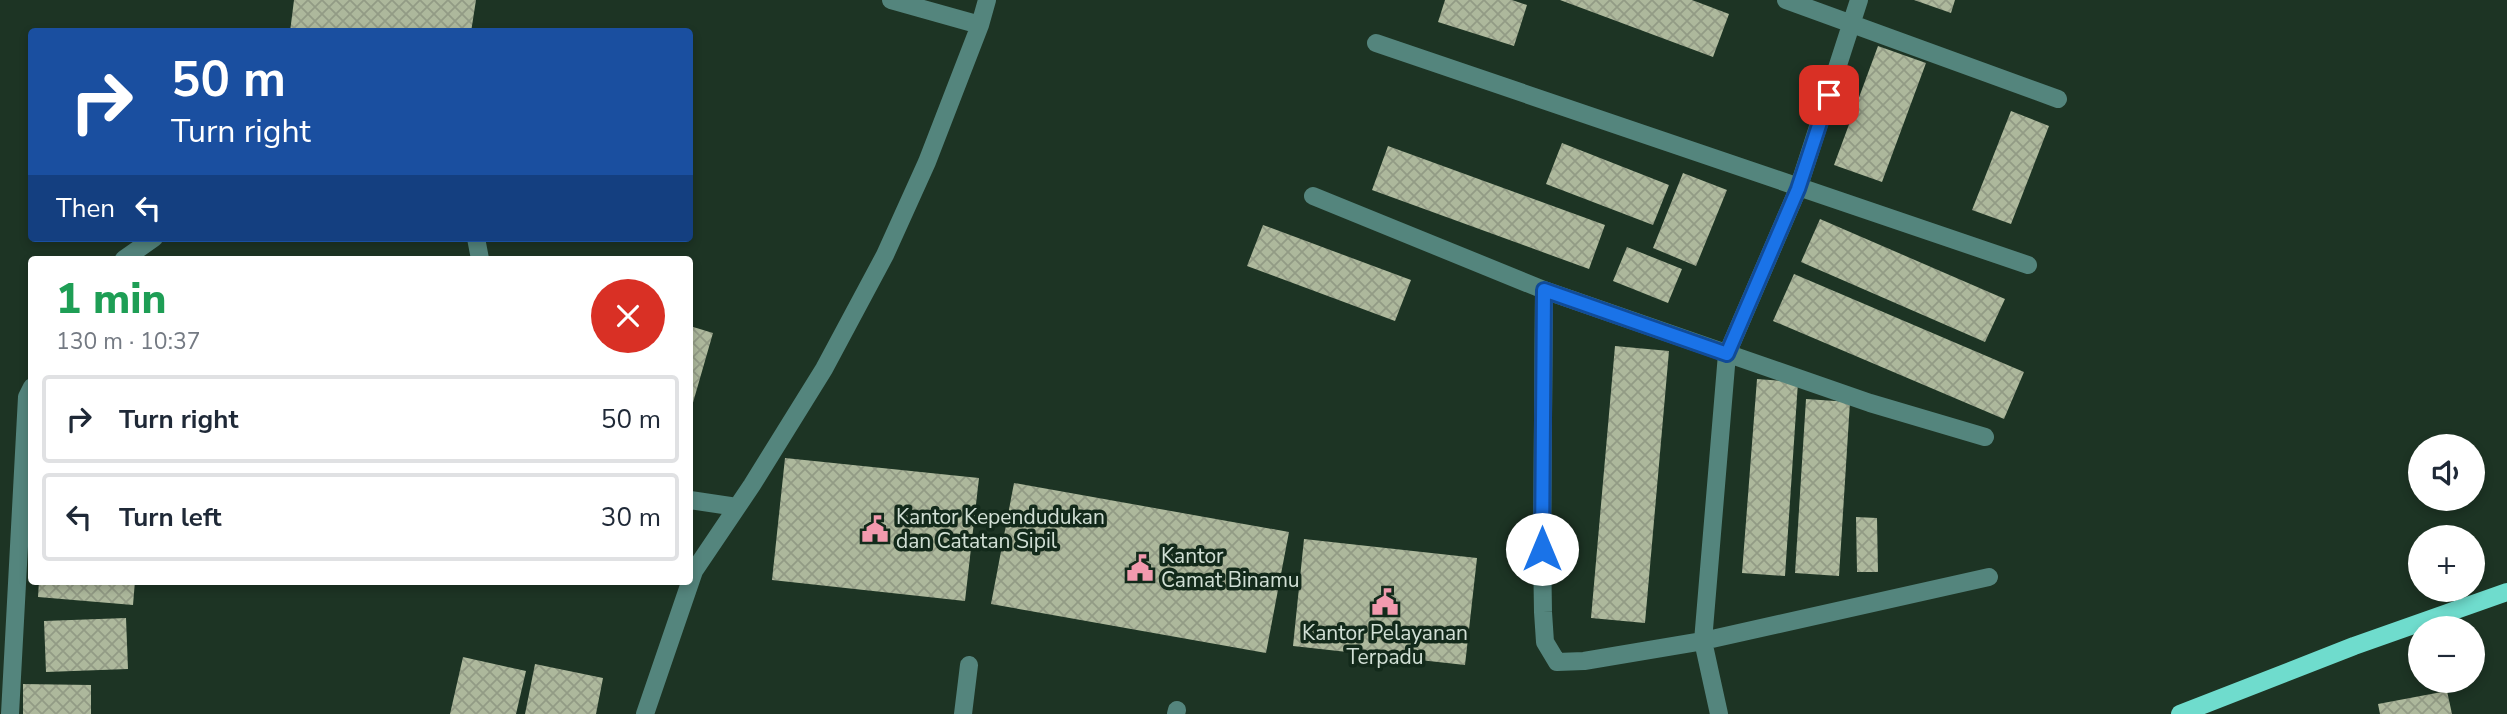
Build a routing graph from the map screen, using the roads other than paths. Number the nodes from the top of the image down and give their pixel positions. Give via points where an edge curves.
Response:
1 (891, 0) edge
2 (987, 0) edge
3 (1786, 0) edge
4 (1859, 0) edge
5 (980, 25) junction
6 (1852, 25) junction
7 (1376, 43) dead end
8 (2058, 99) dead end
9 (1798, 189) junction
10 (1313, 196) dead end
11 (148, 242) edge
12 (128, 256) edge
13 (2028, 265) dead end
14 (1544, 290) junction
15 (1727, 354) junction
16 (28, 426) edge
17 (1984, 437) dead end
18 (693, 501) edge
19 (737, 508) junction
20 (693, 574) edge
21 (1989, 577) dead end
22 (689, 585) edge
23 (2507, 592) edge
24 (1703, 641) junction
25 (969, 665) dead end
26 (10, 714) edge
27 (645, 714) edge
28 (962, 714) edge
29 (1719, 714) edge
30 (2180, 714) edge

1 - 5 street
2 - 5 street
3 - 6 street
4 - 6 street
5 - 19 street via 886,255 824,369
6 - 8 street
6 - 9 street
7 - 9 street
9 - 13 street
9 - 15 street
10 - 14 street
11 - 12 street
14 - 15 street
14 - 24 street via 1542,549 1549,652 1557,662 1584,662
15 - 17 street
15 - 24 street
16 - 26 street
18 - 19 street
19 - 20 street
21 - 24 street
22 - 27 street
23 - 30 main road
24 - 29 street
25 - 28 street

